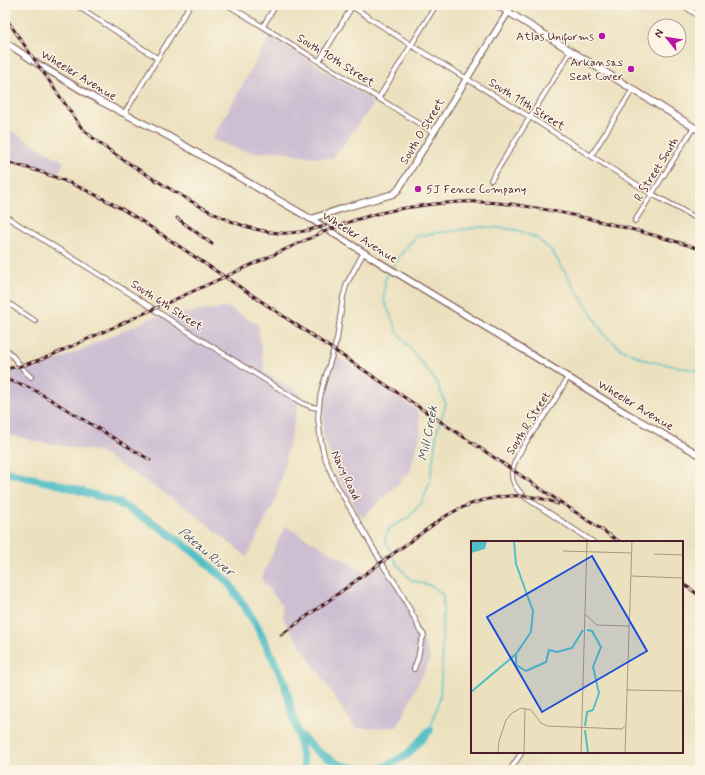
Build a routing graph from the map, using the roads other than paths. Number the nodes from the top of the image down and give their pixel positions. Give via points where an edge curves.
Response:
1 (76, 5) edge
2 (190, 5) edge
3 (228, 5) edge
4 (276, 5) edge
5 (352, 5) edge
6 (436, 5) edge
7 (497, 5) edge
8 (512, 5) edge
9 (685, 5) edge
10 (508, 12) junction
11 (700, 17) edge
12 (263, 26) junction
13 (5, 42) edge
14 (412, 45) junction
15 (571, 51) junction
16 (157, 58) junction
17 (319, 60) junction
18 (466, 79) junction
19 (633, 89) junction
20 (378, 99) junction
21 (124, 114) junction
22 (530, 117) junction
23 (694, 127) junction
24 (700, 131) edge
25 (433, 132) junction
26 (591, 156) junction
27 (490, 180) dead end
28 (652, 194) junction
29 (5, 217) edge
30 (696, 218) dead end
31 (311, 219) junction
32 (635, 221) dead end
33 (364, 252) junction
34 (5, 302) edge
35 (35, 321) dead end
36 (5, 348) edge
37 (31, 377) dead end
38 (568, 377) junction
39 (319, 408) junction
40 (700, 455) edge
41 (591, 541) edge
42 (414, 669) dead end
43 (521, 753) edge
44 (510, 770) edge

1 - 16 street
2 - 16 street
3 - 12 street, South 10th Street
4 - 12 street
5 - 14 street, South 11th Street
5 - 17 street
6 - 14 street
7 - 10 main road
8 - 10 street, South O Street
9 - 11 street
10 - 15 main road
10 - 18 main road, South O Street
12 - 17 street, South 10th Street
13 - 21 main road, Wheeler Avenue
14 - 18 street, South 11th Street
14 - 20 street
15 - 19 main road
15 - 22 street
16 - 21 street
17 - 20 street, South 10th Street
18 - 22 street, South 11th Street
18 - 25 main road, South O Street
19 - 23 main road
19 - 26 street
20 - 25 street, South 10th Street
21 - 31 main road, Wheeler Avenue via 168,136
22 - 26 street, South 11th Street
22 - 27 street
23 - 24 main road
23 - 28 street, R Street South
25 - 31 main road, South O Street via 395,192
26 - 28 street, South 11th Street
28 - 30 street, South 11th Street
28 - 32 street, R Street South
29 - 39 street, South 6th Street via 302,402
31 - 33 main road, Wheeler Avenue
33 - 38 main road, Wheeler Avenue
33 - 39 street, Navy Road via 347,283 341,304 337,339 322,388
34 - 35 street
36 - 37 street
38 - 40 main road, Wheeler Avenue
38 - 41 street, South R Street via 520,453 513,469 513,481 525,497
39 - 42 street, Navy Road via 321,442 332,476 398,586 424,635
43 - 44 street

